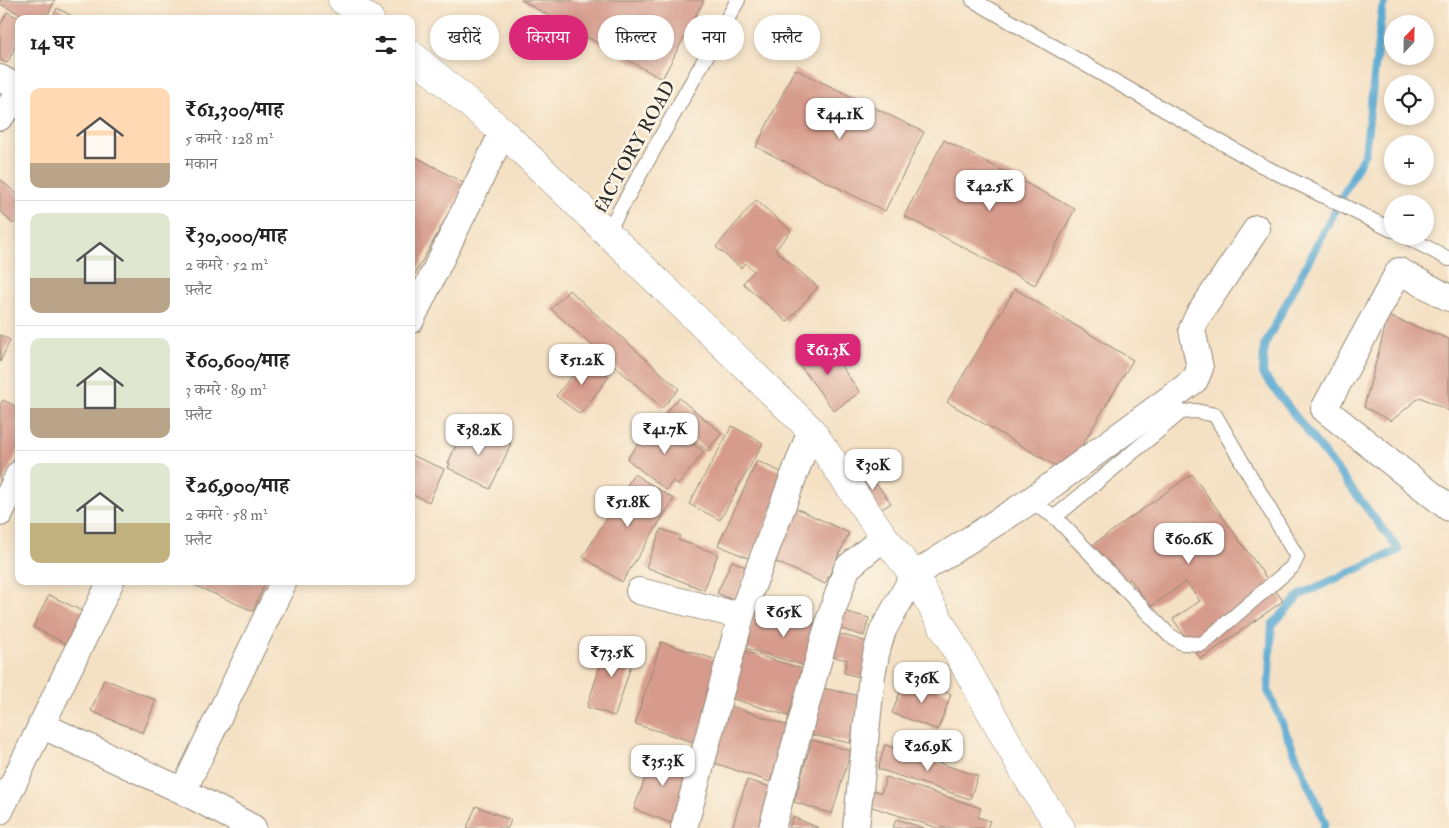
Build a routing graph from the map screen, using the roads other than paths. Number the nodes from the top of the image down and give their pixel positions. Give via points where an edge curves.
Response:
1 (342, 0) edge
2 (738, 0) edge
3 (973, 0) edge
4 (364, 15) edge
5 (415, 57) edge
6 (0, 78) edge
7 (15, 86) edge
8 (15, 99) edge
9 (0, 117) edge
10 (503, 132) junction
11 (1384, 226) edge
12 (1257, 228) dead end
13 (608, 231) junction
14 (1422, 245) edge
15 (1449, 259) edge
16 (1449, 298) edge
17 (415, 312) edge
18 (811, 430) junction
19 (15, 482) edge
20 (1030, 501) junction
21 (1449, 508) edge
22 (0, 513) edge
23 (1055, 516) junction
24 (884, 537) junction
25 (914, 575) junction
26 (109, 585) edge
27 (282, 585) edge
28 (639, 591) dead end
29 (741, 616) junction
30 (41, 725) junction
31 (183, 791) junction
32 (0, 811) edge
33 (253, 828) edge
34 (684, 828) edge
35 (772, 828) edge
36 (856, 828) edge
37 (1061, 828) edge

1 - 4 street
2 - 13 lane, fACTORY ROAD
3 - 11 lane via 1259,164
5 - 10 street
6 - 7 street
8 - 9 street
10 - 13 street
10 - 17 street
12 - 20 street via 1192,329 1200,368 1195,380
13 - 18 street
14 - 15 lane
16 - 21 street via 1399,271 1324,409
18 - 24 street
18 - 29 street
19 - 22 street
20 - 23 lane
20 - 25 street
23 - 23 lane via 1169,634 1182,642 1202,644 1292,567 1297,556 1215,415 1196,411 1181,412
24 - 25 street
24 - 35 street via 846,568
25 - 36 street via 883,630 877,650
25 - 37 street via 1031,784
26 - 30 street
27 - 31 street
28 - 29 street
29 - 34 street
30 - 31 street
30 - 32 street
31 - 33 street

